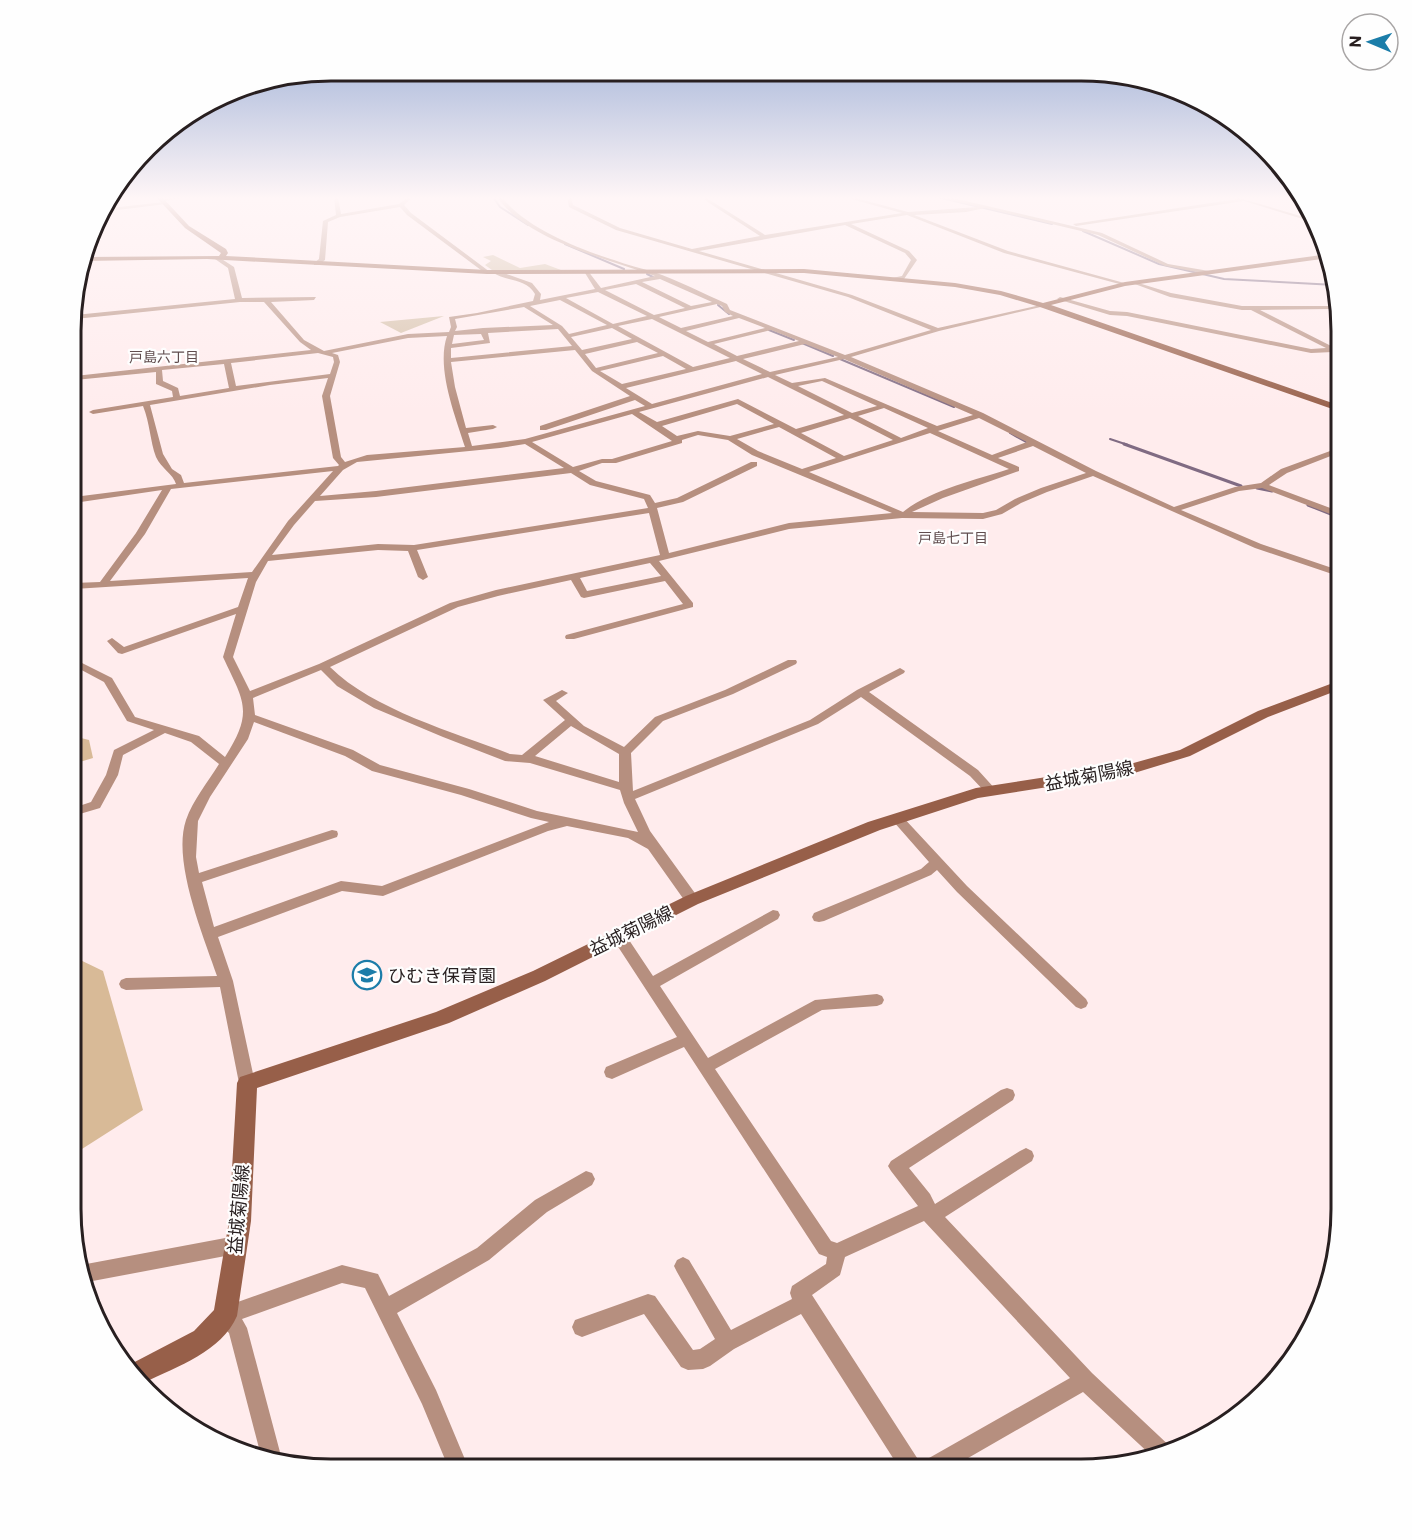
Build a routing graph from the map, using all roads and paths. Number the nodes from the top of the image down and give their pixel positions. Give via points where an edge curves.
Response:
1 (231, 269) edge
2 (422, 269) edge
3 (487, 269) edge
4 (637, 269) edge
5 (753, 269) edge
6 (909, 269) edge
7 (1073, 269) edge
8 (1185, 269) edge
9 (1235, 269) edge
10 (757, 270) junction
11 (491, 272) junction
12 (648, 272) junction
13 (588, 273) junction
14 (1205, 273) junction
15 (660, 277) junction
16 (890, 279) junction
17 (637, 282) junction
18 (1129, 283) junction
19 (600, 290) junction
20 (314, 298) dead end
21 (561, 298) junction
22 (1060, 299) junction
23 (240, 300) junction
24 (266, 300) junction
25 (718, 302) junction
26 (536, 303) junction
27 (525, 305) junction
28 (1043, 305) junction
29 (1330, 307) dead end
30 (690, 308) junction
31 (1252, 309) junction
32 (82, 316) edge
33 (653, 316) junction
34 (741, 316) junction
35 (612, 326) junction
36 (560, 327) junction
37 (772, 328) junction
38 (483, 330) junction
39 (680, 330) junction
40 (937, 330) junction
41 (450, 332) junction
42 (568, 336) junction
43 (638, 340) junction
44 (804, 342) junction
45 (707, 344) junction
46 (448, 346) junction
47 (1331, 348) edge
48 (577, 351) junction
49 (1331, 351) edge
50 (321, 352) junction
51 (664, 354) junction
52 (845, 357) junction
53 (735, 358) junction
54 (448, 360) junction
55 (227, 362) junction
56 (153, 369) junction
57 (692, 369) junction
58 (594, 370) junction
59 (766, 375) junction
60 (331, 376) junction
61 (81, 378) edge
62 (789, 386) junction
63 (620, 387) junction
64 (232, 390) junction
65 (176, 396) dead end
66 (636, 397) junction
67 (146, 404) junction
68 (883, 406) junction
69 (1331, 406) edge
70 (652, 407) junction
71 (93, 412) dead end
72 (633, 412) junction
73 (980, 415) junction
74 (849, 416) junction
75 (781, 424) junction
76 (656, 425) junction
77 (494, 428) dead end
78 (932, 429) junction
79 (464, 431) junction
80 (795, 432) junction
81 (730, 438) junction
82 (675, 439) junction
83 (899, 440) junction
84 (526, 441) junction
85 (1033, 443) junction
86 (488, 447) junction
87 (469, 448) junction
88 (1331, 453) edge
89 (842, 458) junction
90 (991, 458) junction
91 (754, 464) dead end
92 (342, 467) junction
93 (572, 470) junction
94 (801, 472) junction
95 (1093, 473) junction
96 (1263, 485) junction
97 (181, 486) junction
98 (168, 487) junction
99 (81, 499) edge
100 (312, 499) junction
101 (653, 508) junction
102 (1173, 510) junction
103 (1331, 511) edge
104 (904, 515) junction
105 (412, 548) junction
106 (665, 557) junction
107 (265, 559) junction
108 (653, 560) junction
109 (1331, 571) edge
110 (255, 575) junction
111 (574, 576) junction
112 (423, 577) dead end
113 (668, 578) junction
114 (103, 584) junction
115 (81, 586) edge
116 (242, 609) junction
117 (570, 638) dead end
118 (112, 641) dead end
119 (792, 662) dead end
120 (81, 666) edge
121 (323, 666) junction
122 (900, 672) dead end
123 (1331, 688) edge
124 (861, 692) junction
125 (562, 693) dead end
126 (247, 696) junction
127 (250, 717) junction
128 (572, 720) junction
129 (164, 729) junction
130 (625, 752) junction
131 (524, 759) junction
132 (225, 763) junction
133 (991, 791) junction
134 (627, 792) junction
135 (81, 810) edge
136 (897, 818) junction
137 (568, 821) junction
138 (332, 834) dead end
139 (655, 847) junction
140 (937, 862) junction
141 (194, 880) junction
142 (692, 900) junction
143 (773, 915) dead end
144 (819, 916) dead end
145 (210, 934) junction
146 (618, 935) junction
147 (226, 981) junction
148 (126, 984) dead end
149 (651, 984) junction
150 (877, 1000) dead end
151 (1081, 1003) dead end
152 (687, 1039) junction
153 (705, 1067) junction
154 (612, 1071) dead end
155 (247, 1083) junction
156 (1007, 1095) dead end
157 (1026, 1156) dead end
158 (586, 1179) dead end
159 (932, 1216) junction
160 (236, 1245) junction
161 (837, 1252) junction
162 (683, 1266) dead end
163 (90, 1272) edge
164 (805, 1302) junction
165 (385, 1309) junction
166 (225, 1316) junction
167 (582, 1327) dead end
168 (727, 1342) junction
169 (141, 1372) edge
170 (1085, 1380) junction
171 (1157, 1447) edge
172 (270, 1451) edge
173 (455, 1459) edge
174 (906, 1459) edge
175 (947, 1459) edge

1 - 23 street
2 - 11 main road
3 - 11 street
4 - 12 street
5 - 10 street
6 - 16 street via 904,277
7 - 18 street
8 - 14 street
9 - 14 main road
10 - 12 main road
10 - 16 main road
10 - 40 street via 850,296
11 - 13 main road
11 - 26 street via 525,280 538,294
12 - 13 main road
12 - 15 street
13 - 19 street
14 - 18 main road
15 - 17 street
15 - 25 street
16 - 28 main road via 980,289
17 - 19 street
17 - 30 street
18 - 22 main road
18 - 31 street via 1170,295
19 - 21 street
19 - 33 street
20 - 24 street
21 - 26 street
21 - 35 street
22 - 28 main road
22 - 49 street via 1110,313 1305,350
23 - 24 street
23 - 32 street
24 - 50 street via 302,341
25 - 30 street
25 - 34 street via 727,311
26 - 27 street
27 - 36 street
27 - 41 street via 451,318 454,327
28 - 40 street
28 - 69 main road
29 - 31 street
30 - 33 street
31 - 47 street
33 - 35 street
33 - 39 street
34 - 37 street
34 - 39 street
35 - 42 street
35 - 43 street
36 - 38 street
36 - 42 street
37 - 44 street
37 - 45 street
38 - 41 street
38 - 46 street via 488,342
39 - 45 street
40 - 52 street
41 - 46 street
41 - 50 street
42 - 48 street
43 - 48 street
43 - 51 street
44 - 52 street
44 - 53 street
45 - 53 street
46 - 54 street
48 - 54 street
48 - 58 street
50 - 55 street
50 - 60 street via 336,356
51 - 57 street
51 - 58 street
52 - 59 street
52 - 73 street
53 - 57 street
53 - 59 street
54 - 79 street via 448,379
55 - 56 street
55 - 64 street
56 - 61 street
56 - 65 street via 159,370 159,382 175,390
57 - 63 street
58 - 63 street
59 - 62 street
59 - 70 street
60 - 64 street
60 - 92 street via 326,396
62 - 68 street via 823,378
62 - 74 street
63 - 66 street
64 - 67 street
66 - 70 street
66 - 86 street
67 - 71 street
67 - 97 street via 162,464 178,477
68 - 74 street
68 - 78 street
70 - 72 street
72 - 76 street
72 - 84 street
73 - 78 street
73 - 85 street
74 - 80 street
74 - 83 street
75 - 76 street via 734,401
75 - 80 street
75 - 81 street
76 - 82 street
77 - 79 street
78 - 83 street
78 - 90 street
79 - 87 street
80 - 89 street
81 - 82 street via 698,433
81 - 94 street
82 - 93 street via 679,441
83 - 89 street
84 - 86 street
84 - 93 street
85 - 90 street
85 - 95 street
86 - 87 street
87 - 92 street via 367,457
88 - 96 street via 1284,471
89 - 94 street
90 - 104 street via 1016,470 910,509
91 - 101 street via 680,500
92 - 97 street
92 - 100 street
93 - 100 street
93 - 101 street via 593,483 647,497
94 - 104 street
95 - 102 street
95 - 104 street via 983,516
96 - 102 street
96 - 103 street
97 - 98 street
98 - 99 street
98 - 114 street
100 - 107 street
101 - 105 street
101 - 106 street
102 - 109 street via 1258,546
104 - 106 street via 789,526
105 - 107 street via 378,547
105 - 112 street
106 - 108 street
107 - 110 street
108 - 111 street
108 - 113 street
110 - 114 street
110 - 116 street
111 - 113 street via 585,595
111 - 121 street via 454,605
113 - 117 street via 689,605
114 - 115 street
116 - 118 street via 122,651
116 - 126 street via 228,657
119 - 130 street via 659,719
120 - 129 street via 108,680 130,719
121 - 126 street
121 - 131 street via 341,684 378,706 509,758
122 - 124 street
123 - 133 main road, 益城菊陽線 via 1263,714 1185,753 1131,769
124 - 133 street via 974,773
124 - 134 street via 814,722
125 - 128 street via 549,700
126 - 127 street
127 - 132 street via 242,739
127 - 137 street via 349,753 376,768 534,815
128 - 130 street
128 - 131 street
129 - 132 street via 195,739
129 - 135 street via 118,753 96,805
130 - 134 street
131 - 134 street
132 - 141 street via 192,821 189,857
133 - 136 main road, 益城菊陽線 via 941,802
134 - 139 street
136 - 140 street
136 - 142 main road, 益城菊陽線
137 - 139 street via 631,834
137 - 145 street via 383,891 341,886
138 - 141 street
139 - 142 street
140 - 144 street via 926,872
140 - 151 street
141 - 145 street
142 - 146 main road, 益城菊陽線
143 - 149 street
145 - 147 street
146 - 149 street
146 - 155 main road, 益城菊陽線 via 539,976 442,1018
147 - 148 street
147 - 155 street
149 - 152 street
150 - 153 street via 820,1004
152 - 153 street
152 - 154 street
153 - 161 street via 825,1248
155 - 160 main road, 益城菊陽線
156 - 159 street via 897,1166
157 - 159 street
158 - 165 street via 541,1206 483,1254
159 - 161 street via 924,1212
159 - 170 street
160 - 163 street
160 - 166 main road, 益城菊陽線
161 - 164 street via 834,1269 800,1293
162 - 168 street
164 - 168 street
164 - 174 street
165 - 166 street via 371,1280 342,1274
165 - 173 street
166 - 169 main road via 202,1339
166 - 172 street via 237,1328
167 - 168 street via 648,1303 688,1360 703,1359
170 - 171 street
170 - 175 street

